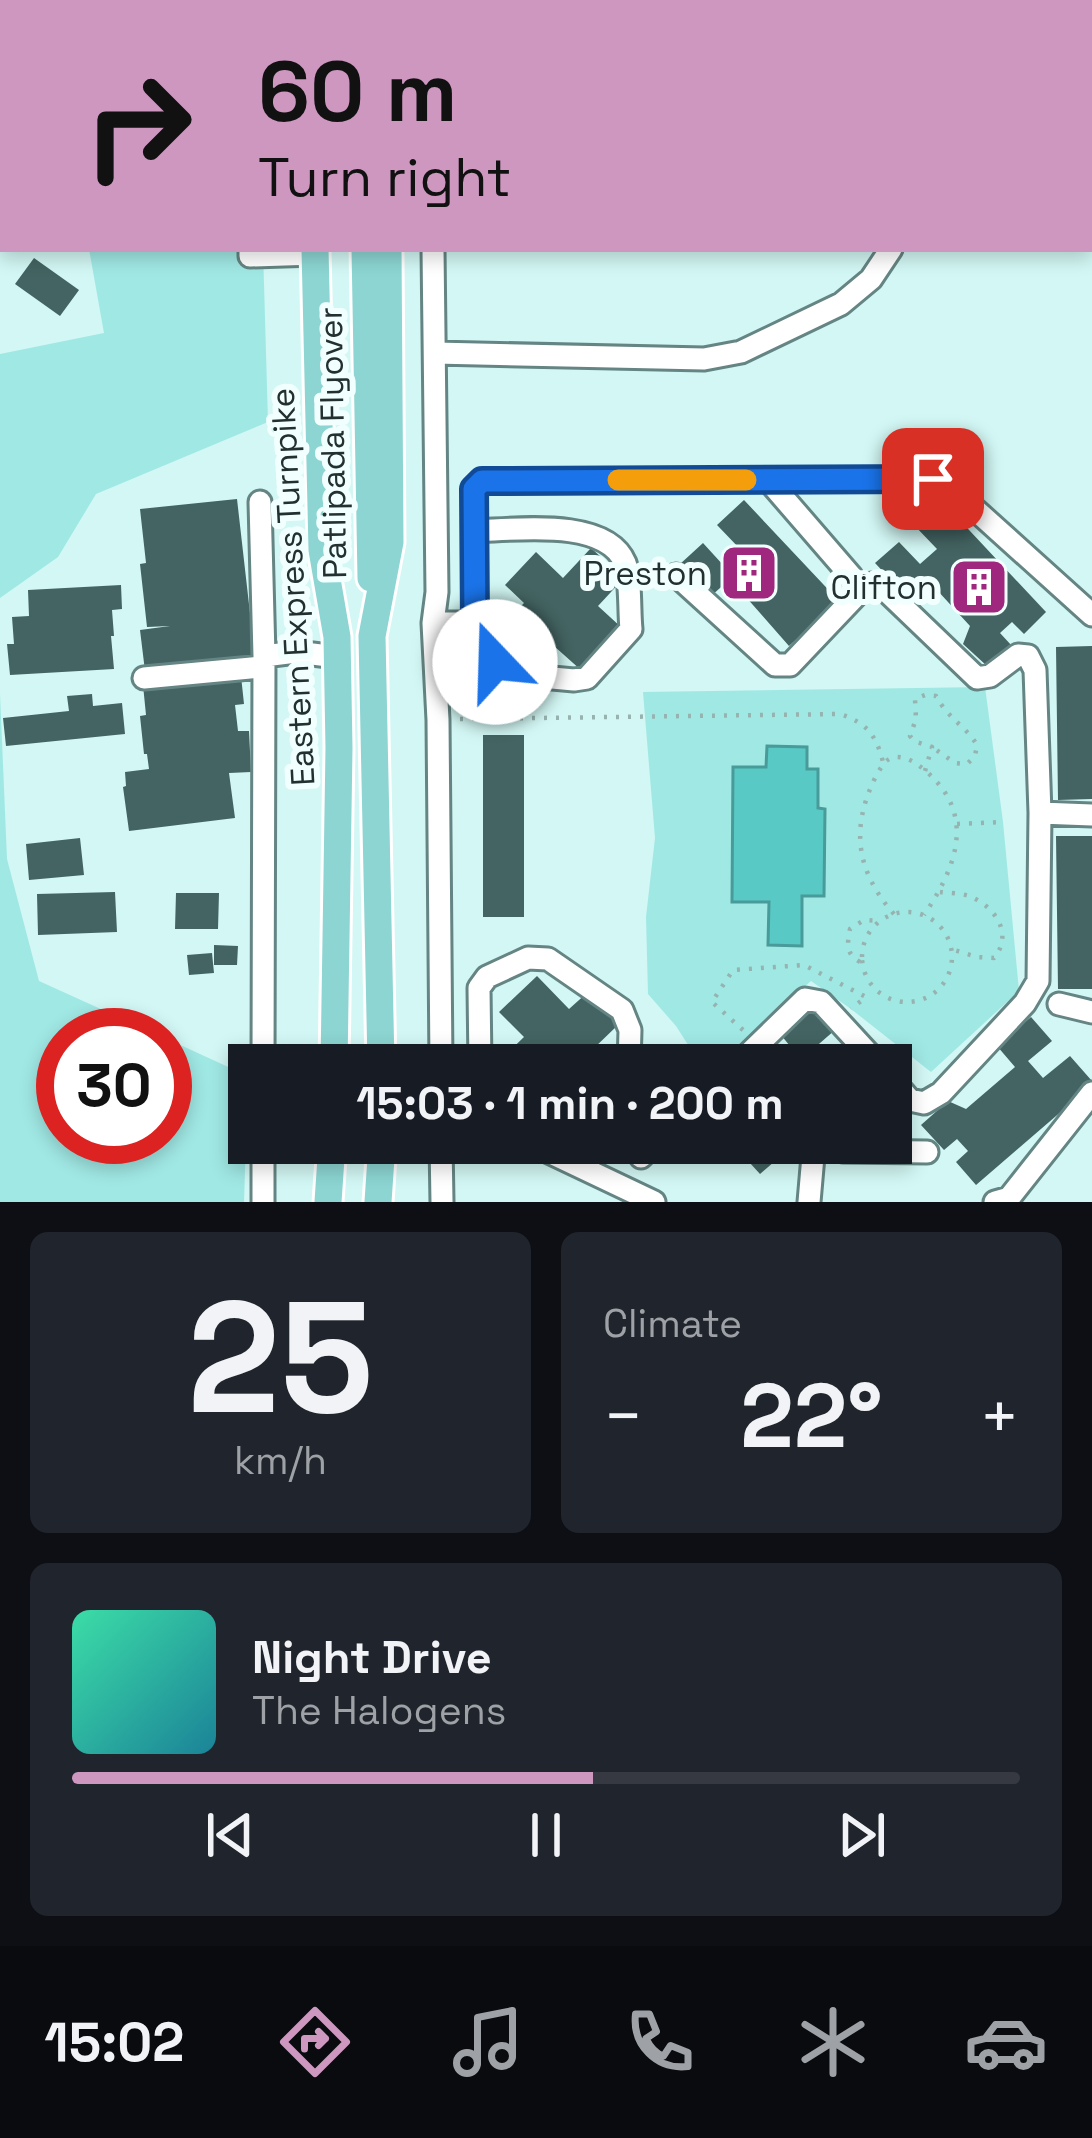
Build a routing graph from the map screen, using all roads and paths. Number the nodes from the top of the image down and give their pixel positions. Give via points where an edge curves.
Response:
1 (250, 252) edge
2 (307, 252) edge
3 (321, 252) edge
4 (321, 252) edge
5 (365, 252) edge
6 (388, 252) edge
7 (434, 252) edge
8 (890, 252) edge
9 (435, 353) junction
10 (769, 480) junction
11 (260, 502) dead end
12 (474, 531) junction
13 (676, 575) dead end
14 (851, 576) dead end
15 (1092, 615) edge
16 (433, 623) junction
17 (475, 623) junction
18 (372, 636) junction
19 (337, 647) junction
20 (263, 662) junction
21 (144, 679) dead end
22 (438, 720) junction
23 (932, 747) junction
24 (884, 763) junction
25 (925, 771) junction
26 (1040, 813) junction
27 (1092, 815) edge
28 (1003, 822) dead end
29 (957, 824) junction
30 (940, 892) junction
31 (894, 914) junction
32 (923, 916) junction
33 (881, 921) junction
34 (951, 949) junction
35 (862, 963) junction
36 (876, 989) junction
37 (866, 997) junction
38 (1059, 1004) dead end
39 (851, 1009) dead end
40 (1092, 1012) edge
41 (748, 1034) dead end
42 (263, 1044) edge
43 (334, 1044) edge
44 (381, 1044) edge
45 (441, 1044) edge
46 (479, 1044) edge
47 (630, 1044) edge
48 (758, 1044) edge
49 (860, 1044) edge
50 (1092, 1093) edge
51 (912, 1100) edge
52 (912, 1152) edge
53 (927, 1153) dead end
54 (263, 1164) edge
55 (331, 1164) edge
56 (381, 1164) edge
57 (441, 1164) edge
58 (593, 1164) edge
59 (812, 1164) edge
60 (263, 1202) edge
61 (328, 1202) edge
62 (378, 1202) edge
63 (442, 1202) edge
64 (654, 1202) edge
65 (809, 1202) edge
66 (995, 1202) edge

1 - 2 street
3 - 19 main road, Patlipada Flyover
4 - 19 main road, Eastern Express Turnpike via 322,550
5 - 18 main road, Patlipada Flyover
6 - 18 main road via 390,542
7 - 9 street
8 - 9 street via 841,304 741,352
9 - 16 street
10 - 12 street via 482,481 474,489
10 - 14 street
10 - 15 street via 933,479
11 - 20 street
12 - 17 street
12 - 17 street via 575,530 614,547 625,564 631,629 587,678 574,680 520,675 495,662
13 - 26 street via 775,665 790,664 866,585 878,583 977,678 1028,656
16 - 17 street
16 - 22 street
18 - 44 main road
19 - 20 street
19 - 43 main road, Eastern Express Turnpike
20 - 21 street
20 - 42 street
22 - 24 path via 839,714 869,729
22 - 45 street
23 - 23 path via 910,736 915,699 925,694 936,696 977,745 967,764
23 - 25 path
24 - 25 path via 896,757
24 - 31 path via 860,818 861,851 865,872
25 - 29 path via 950,800
26 - 27 street
26 - 51 street via 1038,982 940,1093
28 - 29 path
29 - 30 path
30 - 32 path
30 - 34 path via 985,904 1004,937 994,958
31 - 32 path
31 - 33 path
32 - 34 path
33 - 35 path via 864,944
33 - 35 path via 850,929 847,946
34 - 36 path via 946,979 924,999 895,1000
35 - 36 path
36 - 37 path
37 - 39 path
37 - 41 path via 804,965 733,970 712,1002
38 - 40 street
46 - 47 street via 478,988 528,958 548,959 622,1010
48 - 49 street via 805,999 821,1002
50 - 66 street via 1009,1198
52 - 53 street
54 - 60 street
55 - 61 main road
56 - 62 main road
57 - 63 street
58 - 64 street
59 - 65 street

